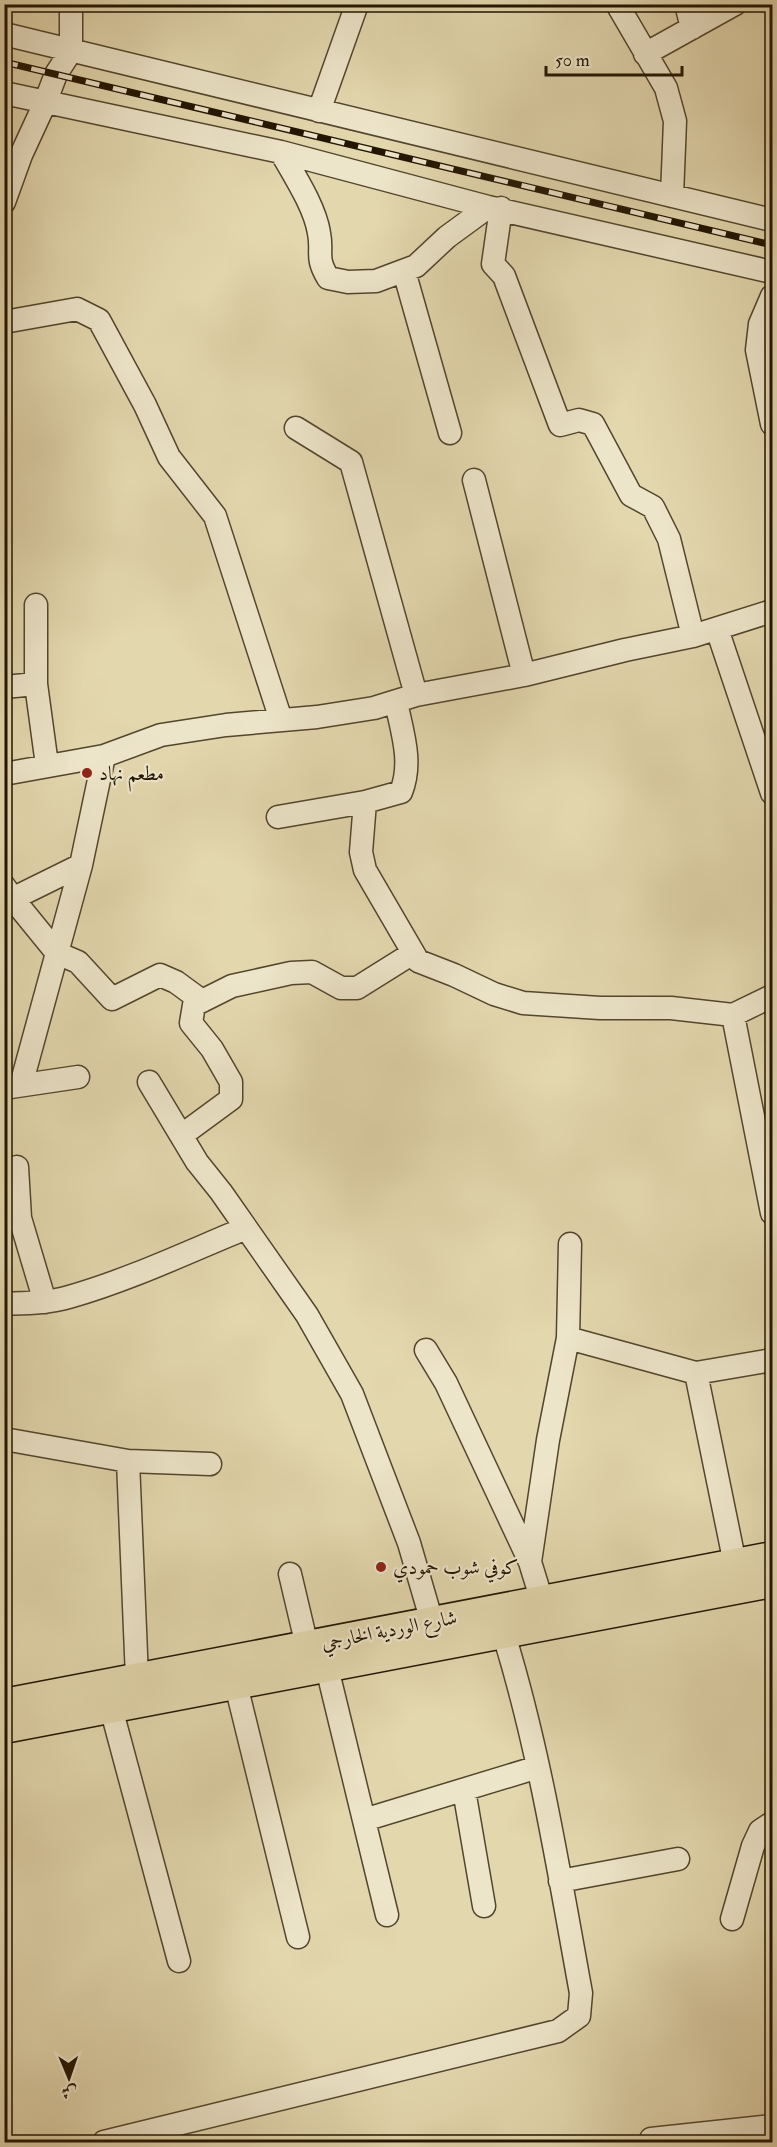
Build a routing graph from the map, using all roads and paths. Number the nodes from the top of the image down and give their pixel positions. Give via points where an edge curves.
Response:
1 (71, 4) edge
2 (357, 4) edge
3 (617, 4) edge
4 (686, 4) edge
5 (735, 4) edge
6 (692, 28) junction
7 (4, 34) edge
8 (71, 51) junction
9 (645, 54) junction
10 (4, 93) edge
11 (45, 103) junction
12 (319, 111) junction
13 (281, 152) junction
14 (672, 196) junction
15 (4, 202) edge
16 (494, 208) junction
17 (772, 220) edge
18 (404, 271) junction
19 (772, 272) edge
20 (772, 296) edge
21 (4, 322) edge
22 (772, 424) edge
23 (296, 429) dead end
24 (450, 433) dead end
25 (474, 480) dead end
26 (36, 605) dead end
27 (772, 610) edge
28 (717, 629) junction
29 (693, 636) junction
30 (524, 675) junction
31 (36, 684) junction
32 (4, 687) edge
33 (406, 698) junction
34 (281, 720) junction
35 (104, 756) junction
36 (47, 765) junction
37 (4, 774) edge
38 (772, 793) edge
39 (365, 802) junction
40 (278, 817) dead end
41 (81, 865) junction
42 (7, 896) edge
43 (57, 952) junction
44 (413, 952) junction
45 (772, 996) edge
46 (202, 1001) junction
47 (733, 1015) junction
48 (78, 1077) dead end
49 (149, 1082) dead end
50 (13, 1087) edge
51 (182, 1135) junction
52 (17, 1167) dead end
53 (772, 1213) edge
54 (246, 1228) junction
55 (570, 1244) dead end
56 (45, 1302) junction
57 (4, 1304) edge
58 (568, 1338) junction
59 (426, 1350) dead end
60 (772, 1360) edge
61 (696, 1373) junction
62 (4, 1438) edge
63 (128, 1461) junction
64 (210, 1464) dead end
65 (772, 1557) edge
66 (530, 1562) junction
67 (735, 1564) junction
68 (290, 1574) dead end
69 (772, 1583) edge
70 (542, 1601) junction
71 (432, 1622) junction
72 (504, 1635) junction
73 (307, 1646) junction
74 (327, 1668) junction
75 (137, 1678) junction
76 (236, 1685) junction
77 (4, 1703) edge
78 (111, 1708) junction
79 (4, 1729) edge
80 (538, 1767) junction
81 (464, 1790) junction
82 (364, 1821) junction
83 (772, 1823) edge
84 (678, 1859) dead end
85 (560, 1881) junction
86 (484, 1906) dead end
87 (387, 1915) dead end
88 (732, 1919) dead end
89 (298, 1937) dead end
90 (179, 1961) dead end
91 (772, 2126) edge
92 (651, 2139) dead end
93 (104, 2142) edge

1 - 8 street
2 - 12 street
3 - 9 street
4 - 6 street
5 - 6 street
6 - 9 street
7 - 8 street
8 - 11 street via 56,74
8 - 12 street
9 - 14 street via 666,87 675,121
10 - 11 street
11 - 13 street
11 - 15 street
12 - 14 street
13 - 16 street
13 - 18 street via 306,195 320,232 320,263 328,278 376,281
14 - 17 street
16 - 18 street via 447,237 416,266
16 - 19 street
16 - 29 street via 493,264 504,276 560,425 579,420 593,424 631,495 653,507 669,539
18 - 24 street
20 - 22 street via 760,324 757,350
21 - 34 street via 77,309 99,320 169,457 215,516
23 - 33 street via 351,462
25 - 30 street
26 - 31 street
27 - 28 street
28 - 29 street
28 - 38 street
29 - 30 street
30 - 33 street
31 - 32 street
31 - 36 street
33 - 34 street via 316,717
33 - 39 street via 407,778 401,792
34 - 35 street via 161,735
35 - 36 street
35 - 41 street
36 - 37 street
39 - 40 street
39 - 44 street via 361,852 365,870
41 - 42 street
41 - 43 street
42 - 43 street
43 - 46 street via 78,962 112,999 160,975
43 - 50 street
44 - 46 street via 357,988 341,988 312,972 291,973 232,986
44 - 47 street via 418,962 523,1003 671,1008
45 - 47 street
46 - 51 street via 194,1005 191,1023 231,1082 231,1099
47 - 53 street
48 - 50 street
49 - 51 street
51 - 54 street
52 - 56 street via 20,1218
54 - 56 street via 123,1278
54 - 71 street via 307,1315 352,1394 409,1544
55 - 58 street
56 - 57 street
58 - 61 street
58 - 66 street
59 - 66 street via 447,1383
60 - 61 street
61 - 67 street
62 - 63 street
63 - 64 street
63 - 75 street
65 - 67 main road, شارع الوردية الخارجي
66 - 70 street
67 - 70 main road, شارع الوردية الخارجي
68 - 73 street
69 - 72 main road, شارع الوردية الخارجي
70 - 71 main road, شارع الوردية الخارجي
71 - 73 main road, شارع الوردية الخارجي
72 - 74 main road, شارع الوردية الخارجي
72 - 80 street
73 - 75 main road, شارع الوردية الخارجي
74 - 76 main road, شارع الوردية الخارجي
74 - 82 street
75 - 77 main road, شارع الوردية الخارجي
76 - 78 main road, شارع الوردية الخارجي
76 - 89 street
78 - 79 main road, شارع الوردية الخارجي
78 - 90 street
80 - 81 street
80 - 85 street
81 - 82 street
81 - 86 street
82 - 87 street
83 - 88 street via 760,1831 753,1845
84 - 85 street
85 - 93 street via 581,1993 579,2016 558,2031
91 - 92 street

